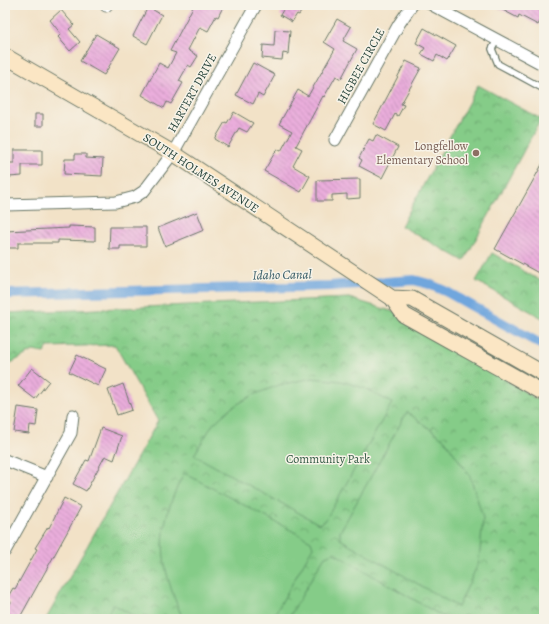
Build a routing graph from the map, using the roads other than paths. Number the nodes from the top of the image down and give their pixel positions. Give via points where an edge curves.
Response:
1 (256, 5) edge
2 (412, 5) edge
3 (432, 5) edge
4 (497, 40) junction
5 (5, 56) edge
6 (544, 65) edge
7 (544, 89) edge
8 (335, 140) dead end
9 (173, 153) junction
10 (5, 205) edge
11 (392, 298) junction
12 (544, 374) edge
13 (544, 393) edge
14 (73, 415) dead end
15 (5, 460) edge
16 (46, 477) junction
17 (5, 551) edge

1 - 9 street, HARTERT DRIVE
2 - 8 street, HIGBEE CIRCLE
3 - 4 street
4 - 6 street
4 - 7 lane via 492,49 498,64
5 - 9 main road, SOUTH HOLMES AVENUE
9 - 10 street, HARTERT DRIVE via 144,191 135,197 116,202
9 - 11 main road, SOUTH HOLMES AVENUE
11 - 12 main road via 412,299
11 - 13 main road, SOUTH HOLMES AVENUE via 404,315
14 - 16 street via 71,433
15 - 16 street
16 - 17 street

